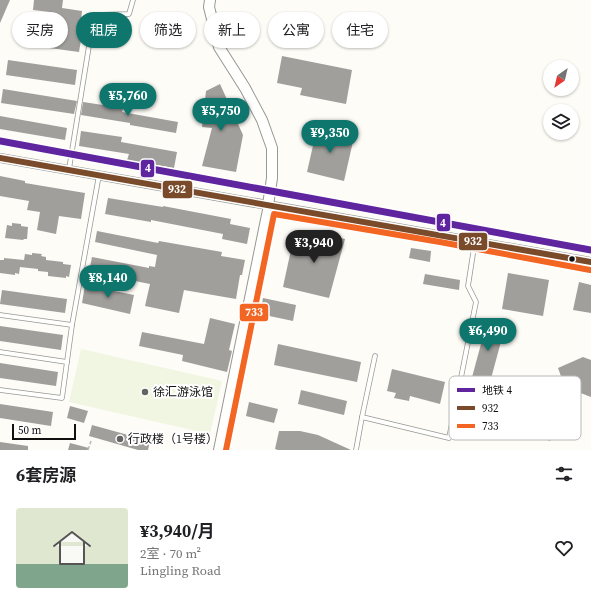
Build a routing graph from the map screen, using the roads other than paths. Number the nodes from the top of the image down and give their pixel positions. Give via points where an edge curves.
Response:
1 (133, 0) edge
2 (210, 0) edge
3 (0, 158) edge
4 (69, 169) junction
5 (99, 174) junction
6 (268, 205) junction
7 (475, 240) junction
8 (591, 262) edge
9 (0, 315) edge
10 (72, 325) junction
11 (0, 352) edge
12 (375, 356) dead end
13 (67, 362) junction
14 (461, 376) edge
15 (0, 390) edge
16 (362, 418) junction
17 (449, 438) edge
18 (218, 450) edge
19 (356, 450) edge

1 - 4 lane via 129,14 94,15
2 - 6 street via 209,7 219,47 262,120 272,148 272,178
3 - 4 street
4 - 5 street
5 - 6 street
5 - 10 lane
6 - 7 street
6 - 18 street
7 - 8 street
7 - 14 lane via 468,286 476,302
9 - 10 lane
10 - 13 lane
11 - 13 lane
12 - 16 lane
13 - 15 lane via 62,398
16 - 17 lane
16 - 19 lane

